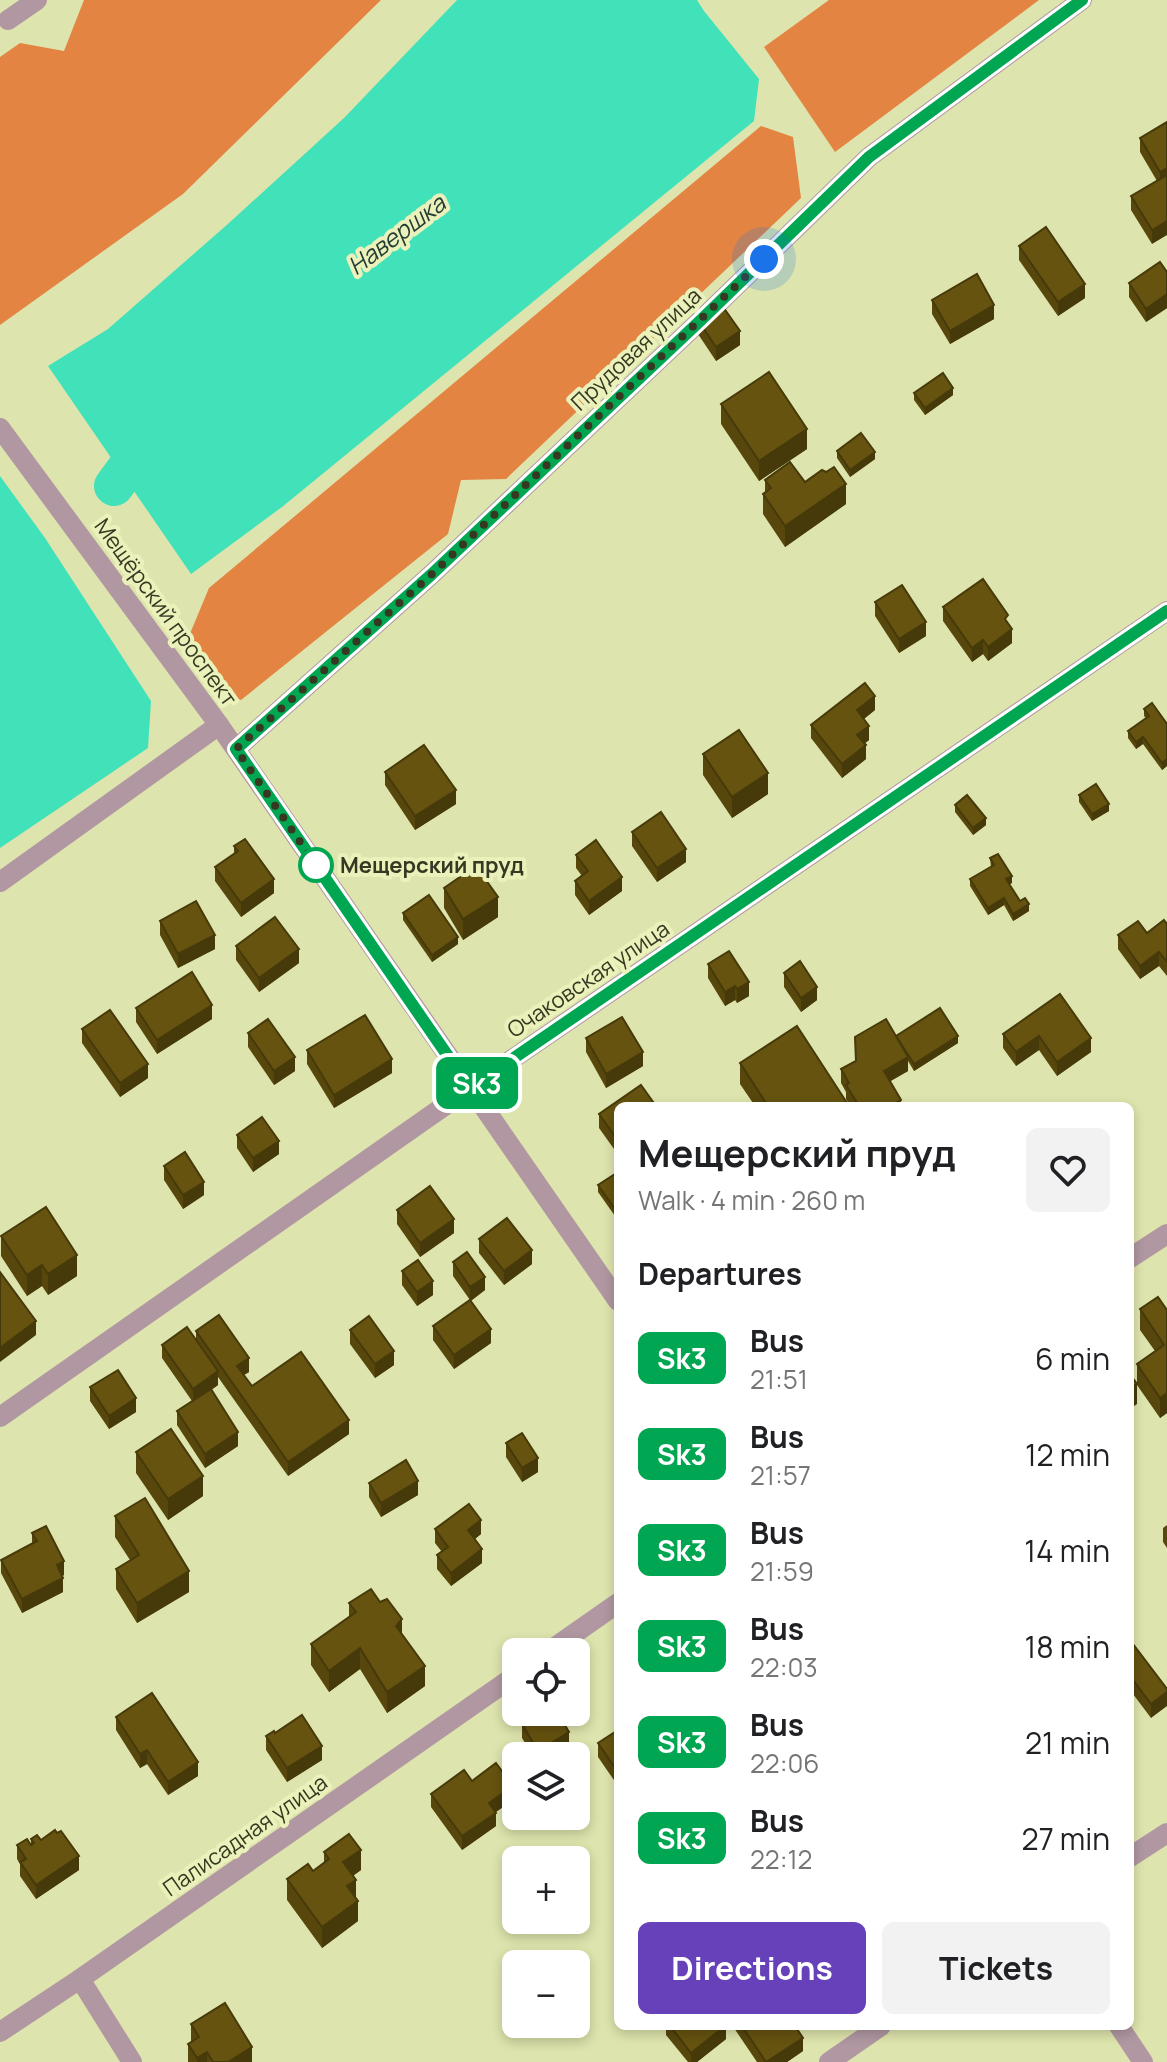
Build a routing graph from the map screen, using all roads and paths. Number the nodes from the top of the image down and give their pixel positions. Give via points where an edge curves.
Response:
1 (37, 0) edge
2 (1082, 0) edge
3 (8, 20) dead end
4 (0, 428) edge
5 (1167, 611) edge
6 (219, 725) junction
7 (236, 749) junction
8 (0, 882) edge
9 (470, 1088) junction
10 (1167, 1234) edge
11 (1134, 1255) edge
12 (614, 1295) edge
13 (0, 1417) edge
14 (614, 1606) edge
15 (568, 1638) edge
16 (502, 1685) edge
17 (1167, 1833) edge
18 (1134, 1854) edge
19 (80, 1979) junction
20 (875, 2030) edge
21 (1122, 2030) edge
22 (0, 2032) edge
23 (132, 2062) edge
24 (829, 2062) edge
25 (1143, 2062) edge

1 - 3 street
2 - 7 street, Прудовая улица via 869,157 432,574
4 - 6 street, Мещёрский проспект
5 - 9 street, Очаковская улица
6 - 7 street, Мещёрский проспект
6 - 8 street
7 - 9 street, Мещёрский проспект
9 - 12 street, Мещёрский проспект
9 - 13 street, Очаковская улица
10 - 11 street
14 - 15 street
16 - 19 street, Палисадная улица
17 - 18 street
19 - 22 street, Палисадная улица
19 - 23 street
20 - 24 street
21 - 25 street

